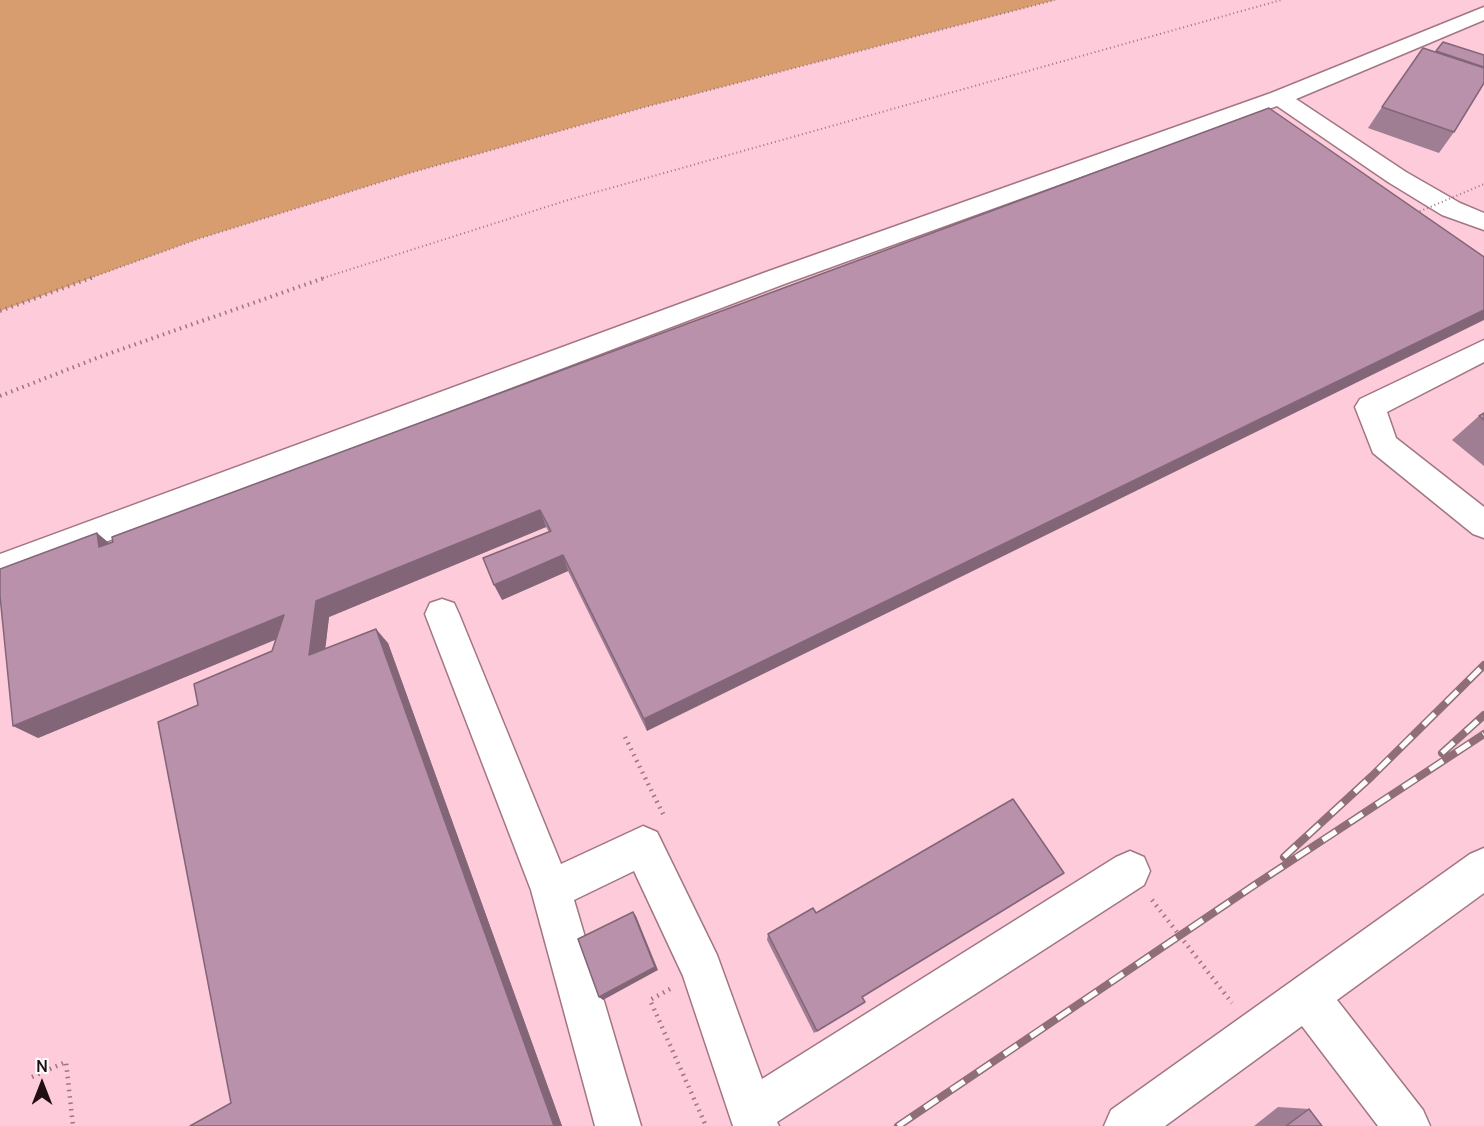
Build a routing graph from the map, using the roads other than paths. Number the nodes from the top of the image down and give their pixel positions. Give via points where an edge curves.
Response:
1 (1484, 13) edge
2 (1278, 98) junction
3 (1484, 222) edge
4 (1484, 350) edge
5 (1484, 525) edge
6 (0, 568) edge
7 (442, 614) dead end
8 (1484, 868) edge
9 (1130, 871) road end
10 (551, 890) junction
11 (1306, 996) junction
12 (753, 1119) edge
13 (618, 1126) edge
14 (1127, 1126) edge
15 (1407, 1126) edge

1 - 2 lane
2 - 3 lane via 1397,177 1451,209
2 - 6 lane via 778,277
4 - 5 lane via 1370,407 1384,445
7 - 10 lane
8 - 11 lane
9 - 12 lane
10 - 12 lane via 643,846 702,970
10 - 13 lane
11 - 14 lane
11 - 15 lane

